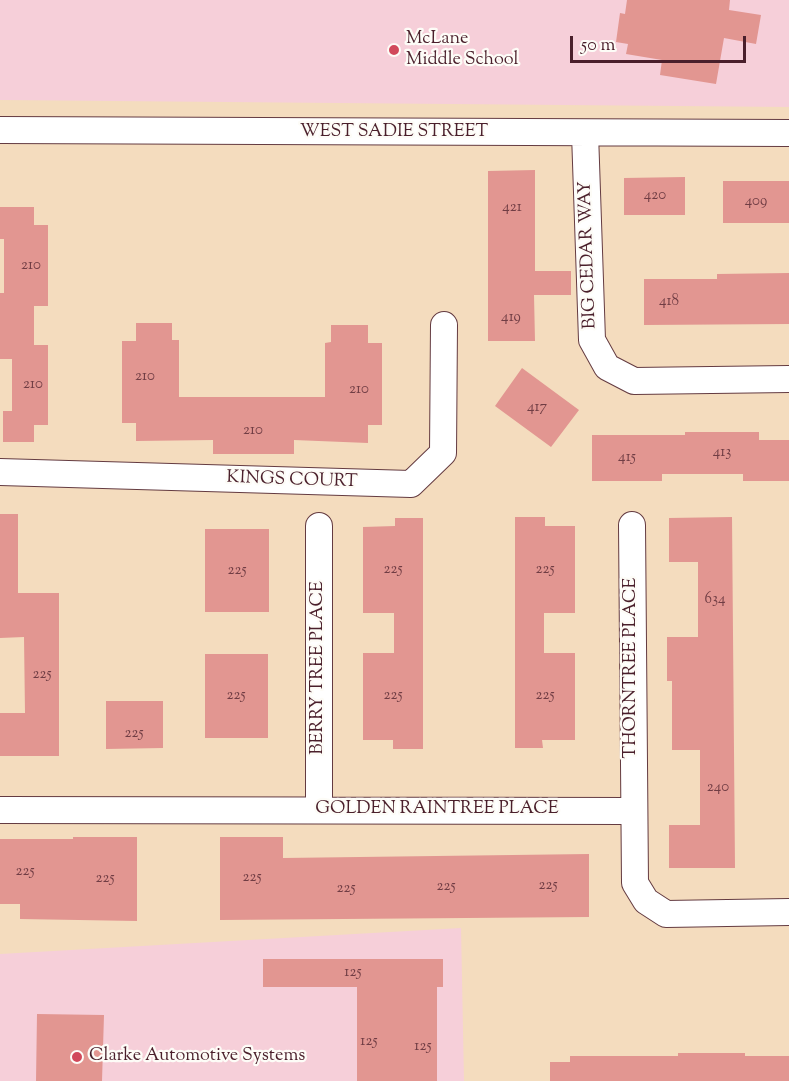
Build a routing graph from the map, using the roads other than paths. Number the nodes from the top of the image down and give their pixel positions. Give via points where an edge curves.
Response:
1 (0, 130) edge
2 (585, 133) junction
3 (789, 133) edge
4 (444, 325) dead end
5 (789, 380) edge
6 (0, 472) edge
7 (319, 525) dead end
8 (632, 525) dead end
9 (0, 810) edge
10 (320, 810) junction
11 (633, 811) junction
12 (789, 912) edge

1 - 2 street, WEST SADIE STREET
2 - 3 street, WEST SADIE STREET
2 - 5 street, BIG CEDAR WAY via 592,340 607,367 634,381
4 - 6 street, KINGS COURT via 443,453 411,484
7 - 10 street, BERRY TREE PLACE
8 - 11 street, THORNTREE PLACE
9 - 10 street, GOLDEN RAINTREE PLACE
10 - 11 street, GOLDEN RAINTREE PLACE
11 - 12 street via 635,883 646,902 666,914

